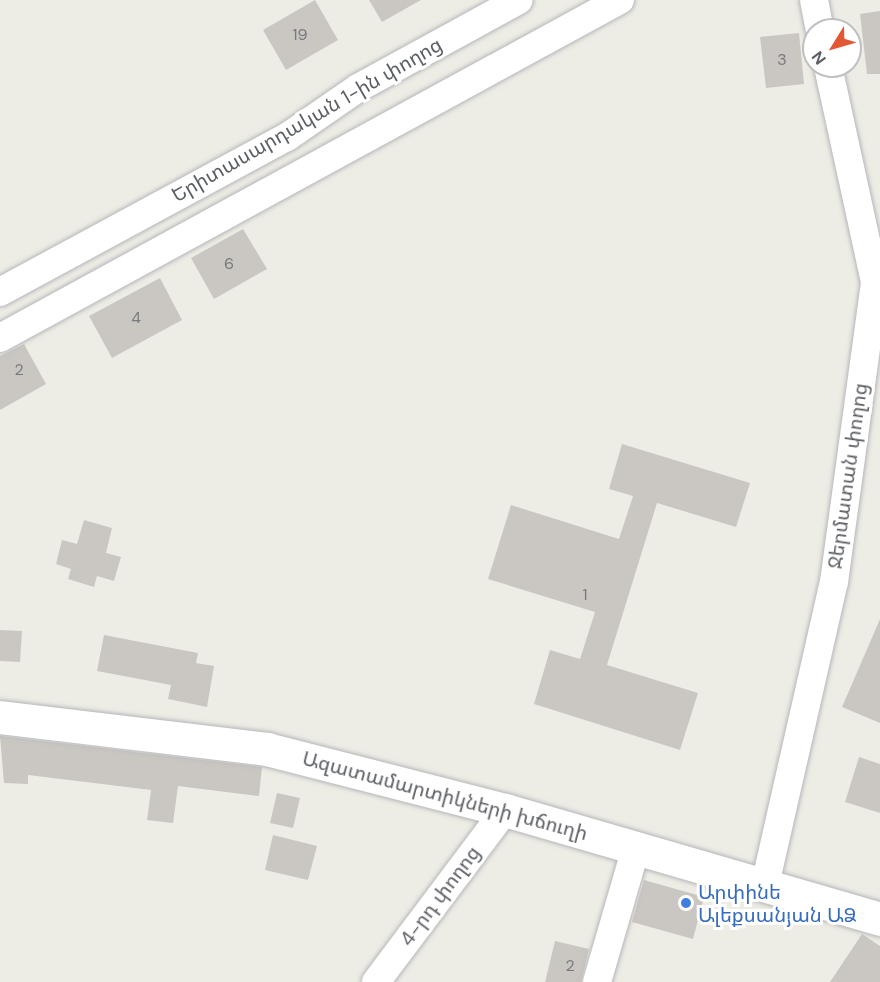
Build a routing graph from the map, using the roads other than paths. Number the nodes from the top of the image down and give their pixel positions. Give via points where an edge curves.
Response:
1 (519, 0) edge
2 (620, 0) edge
3 (814, 0) edge
4 (818, 18) edge
5 (831, 78) edge
6 (877, 283) edge
7 (0, 292) edge
8 (0, 338) edge
9 (0, 717) edge
10 (505, 810) junction
11 (636, 848) junction
12 (765, 885) junction
13 (880, 919) edge
14 (376, 982) edge
15 (597, 982) edge

1 - 7 street, Երիտասարդական 1-ին փողոց via 358,88 286,137
2 - 8 street
3 - 4 street
5 - 6 street, Ջերմատան փողոց
6 - 12 street, Ջերմատան փողոց via 834,582
9 - 10 main road, Ազատամարտիկների խճուղի via 267,748
10 - 11 main road, Ազատամարտիկների խճուղի
10 - 14 street, 4-րդ փողոց
11 - 12 main road, Ազատամարտիկների խճուղի
11 - 15 street
12 - 13 main road, Ազատամարտիկների խճուղի

